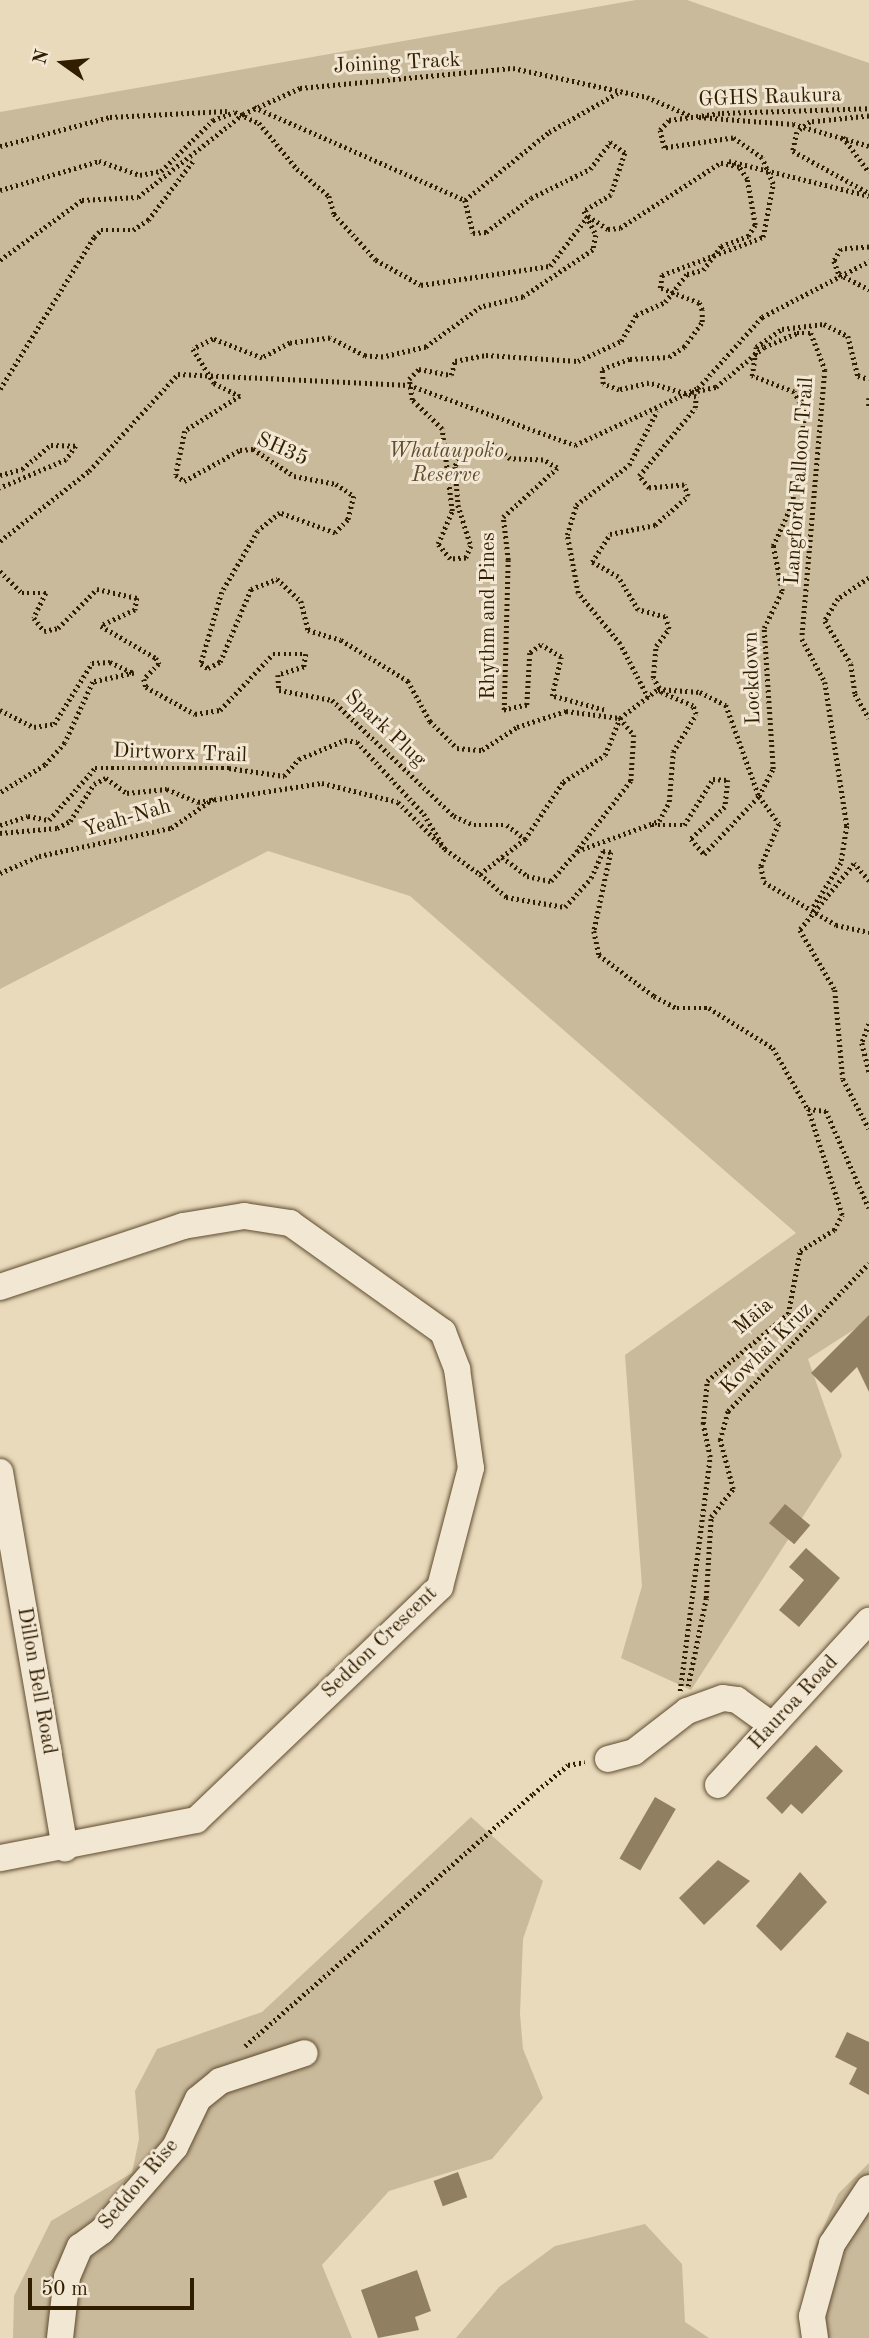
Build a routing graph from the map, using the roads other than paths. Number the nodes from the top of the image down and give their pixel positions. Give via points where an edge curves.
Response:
1 (0, 1287) edge
2 (0, 1472) edge
3 (869, 1621) edge
4 (773, 1726) junction
5 (608, 1759) road end
6 (719, 1785) dead end
7 (65, 1848) junction
8 (0, 1858) edge
9 (305, 2053) dead end
10 (869, 2188) edge
11 (60, 2338) edge
12 (815, 2338) edge

1 - 7 street, Seddon Crescent via 183,1226 244,1216 290,1223 443,1332 457,1369 471,1468 440,1587 196,1820
2 - 7 street, Dillon Bell Road
3 - 4 street, Hauroa Road
4 - 5 street via 737,1700 723,1698 680,1717 634,1752
4 - 6 street, Hauroa Road
7 - 8 street, Seddon Crescent
9 - 11 street, Seddon Rise via 220,2081 198,2099 175,2147 102,2231 80,2246 67,2277
10 - 12 street via 832,2244 812,2316

